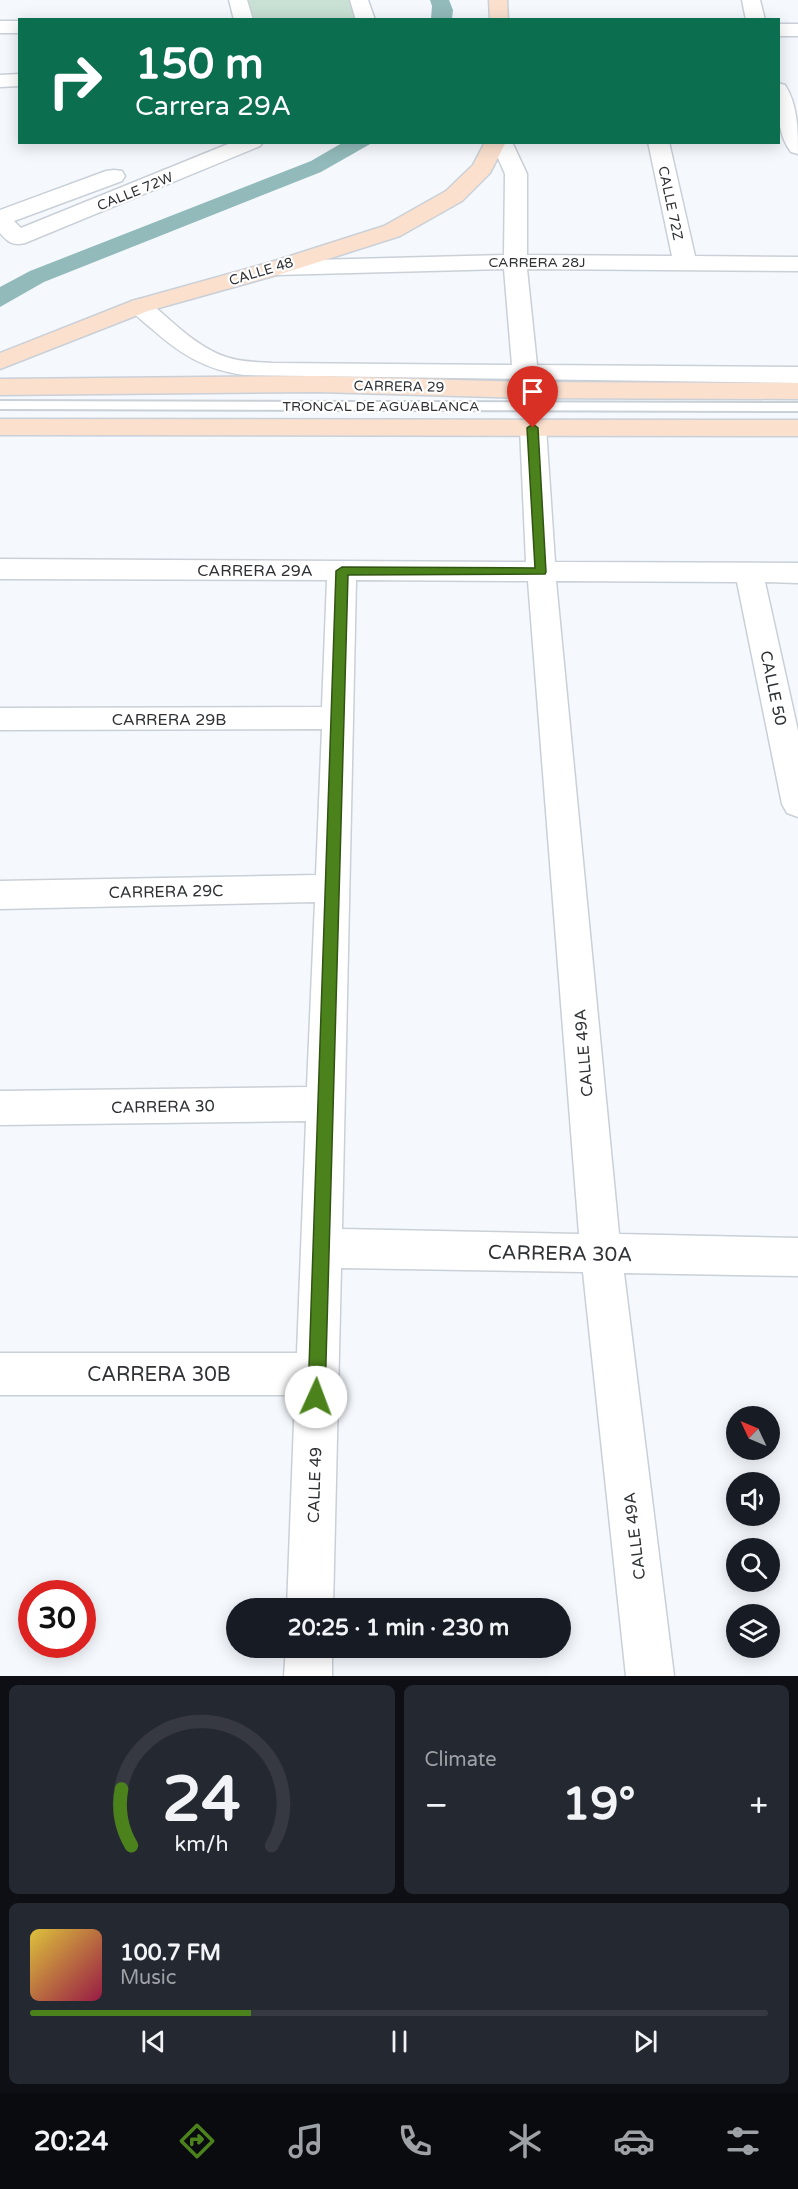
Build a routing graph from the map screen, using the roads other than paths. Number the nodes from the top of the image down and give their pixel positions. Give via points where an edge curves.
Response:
1 (238, 0) edge
2 (359, 0) edge
3 (498, 0) edge
4 (751, 0) edge
5 (243, 18) edge
6 (365, 18) edge
7 (499, 18) edge
8 (756, 18) edge
9 (0, 27) edge
10 (18, 27) edge
11 (780, 30) edge
12 (798, 30) edge
13 (18, 80) edge
14 (0, 81) edge
15 (780, 95) edge
16 (201, 144) edge
17 (248, 144) edge
18 (495, 144) edge
19 (502, 144) edge
20 (658, 144) edge
21 (798, 148) edge
22 (0, 219) edge
23 (515, 262) junction
24 (684, 263) junction
25 (798, 264) edge
26 (276, 267) junction
27 (140, 306) junction
28 (0, 362) edge
29 (525, 372) junction
30 (798, 375) edge
31 (0, 387) edge
32 (798, 391) edge
33 (0, 405) edge
34 (798, 407) edge
35 (0, 427) edge
36 (533, 428) junction
37 (798, 428) edge
38 (0, 569) edge
39 (342, 571) junction
40 (541, 572) junction
41 (749, 573) junction
42 (798, 573) edge
43 (337, 718) junction
44 (0, 719) edge
45 (798, 804) edge
46 (332, 888) junction
47 (0, 895) edge
48 (325, 1104) junction
49 (0, 1108) edge
50 (321, 1248) junction
51 (601, 1253) junction
52 (798, 1257) edge
53 (0, 1374) edge
54 (317, 1374) junction
55 (310, 1598) edge
56 (309, 1658) edge
57 (308, 1676) edge
58 (650, 1676) edge

1 - 5 street
2 - 6 street
3 - 7 street
4 - 8 street
9 - 10 street
11 - 12 street
13 - 14 street
15 - 21 street
16 - 22 street, CALLE 72W
17 - 22 street, CALLE 72W via 17,238
18 - 26 street, CALLE 48 via 482,168 454,196 392,231
19 - 23 street via 516,174
20 - 24 street, CALLE 72Z
23 - 24 street, CARRERA 28J
23 - 26 street, CARRERA 28J
23 - 29 street
24 - 25 street, CARRERA 28J
26 - 27 street, CALLE 48
27 - 28 street, CALLE 48
27 - 29 street via 199,353 242,368
29 - 30 street
31 - 32 street, CARRERA 29 via 318,384
33 - 34 lane, TRONCAL DE AGUABLANCA
35 - 36 street
36 - 37 street
36 - 40 street, CALLE 49A
38 - 39 street, CARRERA 29A
39 - 40 street, CARRERA 29A
39 - 43 street, CALLE 49
40 - 41 street, CARRERA 29A
40 - 51 street, CALLE 49A
41 - 42 street, CARRERA 29A
41 - 45 street, CALLE 50
43 - 44 street, CARRERA 29B
43 - 46 street, CALLE 49
46 - 47 street, CARRERA 29C
46 - 48 street, CALLE 49
48 - 49 street, CARRERA 30
48 - 50 street, CALLE 49
50 - 51 street, CARRERA 30A
50 - 54 street, CALLE 49
51 - 52 street, CARRERA 30A
51 - 58 street, CALLE 49A
53 - 54 street, CARRERA 30B
54 - 55 street, CALLE 49
56 - 57 street

